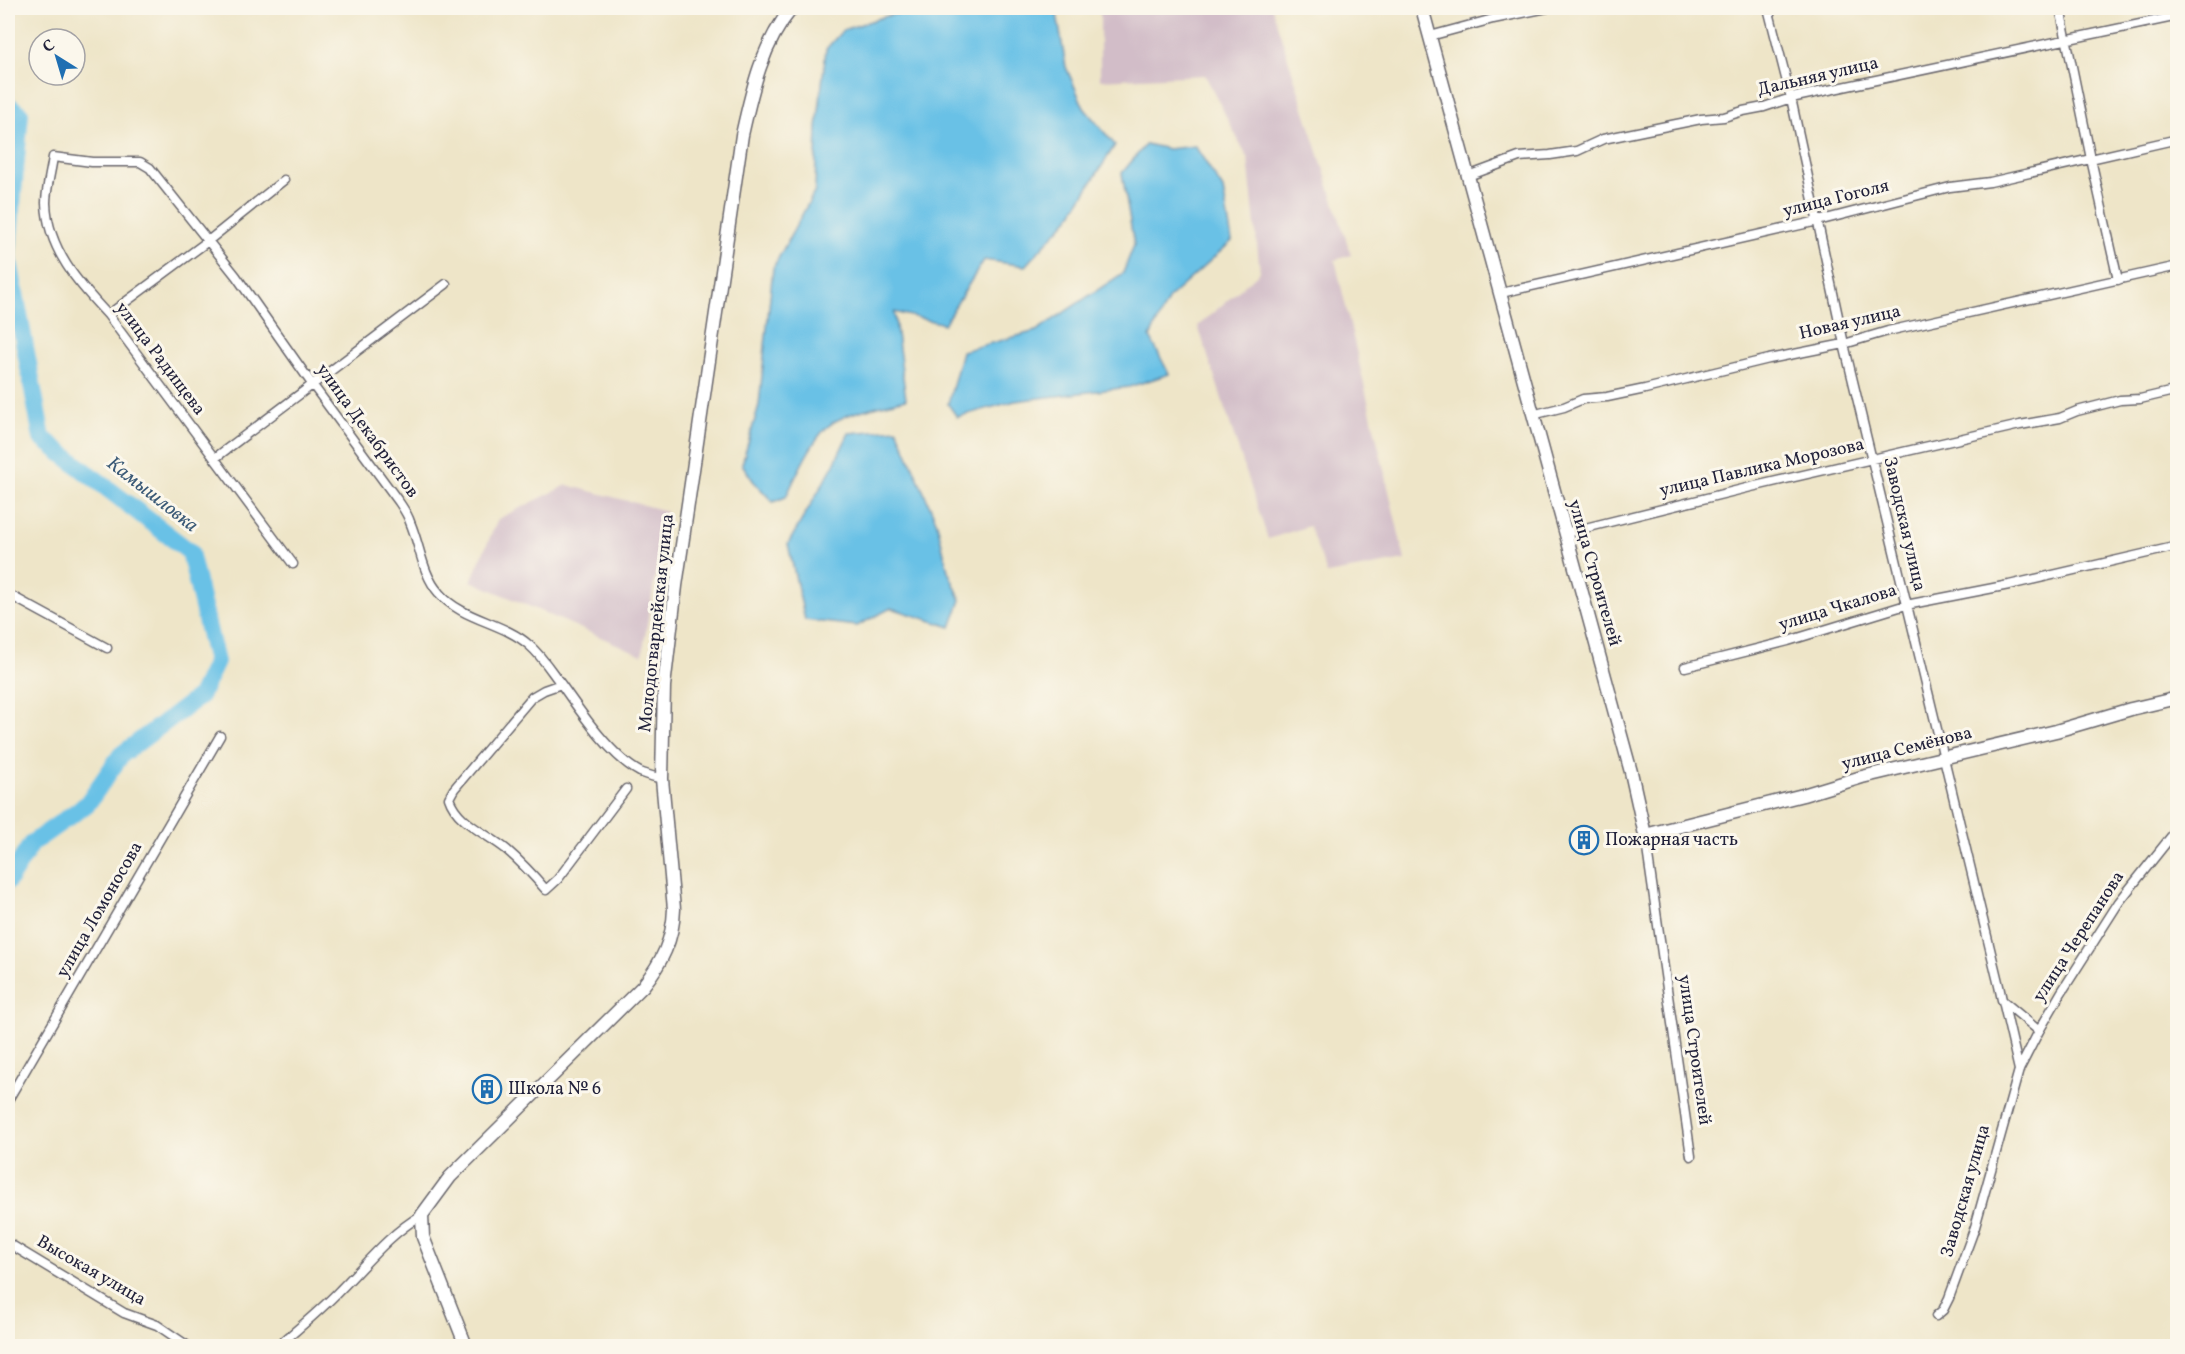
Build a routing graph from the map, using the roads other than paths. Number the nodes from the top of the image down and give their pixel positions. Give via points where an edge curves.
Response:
1 (792, 8) edge
2 (1422, 8) edge
3 (1547, 8) edge
4 (1768, 8) edge
5 (2060, 8) edge
6 (2178, 16) edge
7 (1430, 36) junction
8 (2067, 40) junction
9 (1791, 98) junction
10 (2178, 139) edge
11 (53, 157) joint
12 (2091, 159) junction
13 (1468, 176) junction
14 (284, 180) dead end
15 (1818, 221) junction
16 (208, 241) junction
17 (2178, 266) edge
18 (2118, 279) junction
19 (446, 284) dead end
20 (1502, 293) junction
21 (108, 315) junction
22 (1844, 344) junction
23 (312, 384) junction
24 (2178, 390) edge
25 (1532, 415) junction
26 (215, 458) junction
27 (1873, 459) junction
28 (1564, 533) junction
29 (2178, 546) edge
30 (293, 564) dead end
31 (8, 594) edge
32 (1906, 604) junction
33 (107, 648) dead end
34 (1685, 667) dead end
35 (561, 684) junction
36 (2178, 698) edge
37 (220, 736) dead end
38 (1944, 759) junction
39 (662, 779) junction
40 (626, 789) dead end
41 (2178, 828) edge
42 (1646, 835) junction
43 (2002, 1000) junction
44 (2039, 1030) junction
45 (2019, 1070) junction
46 (8, 1100) edge
47 (1691, 1156) dead end
48 (422, 1215) junction
49 (8, 1242) edge
50 (1936, 1316) dead end
51 (188, 1347) edge
52 (278, 1347) edge
53 (466, 1347) edge

1 - 39 street, Молодогвардейская улица via 766,49 739,154 668,651
2 - 7 street, улица Строителей
3 - 7 street
4 - 9 street, Заводская улица
5 - 8 street
6 - 8 street, Дальняя улица
7 - 13 street, улица Строителей
8 - 9 street, Дальняя улица
8 - 12 street
9 - 13 street, Дальняя улица via 1724,117 1603,139 1577,150 1519,157
9 - 15 street, Заводская улица
10 - 12 street, улица Гоголя
11 - 16 street, улица Декабристов via 140,162 150,168
11 - 21 street, улица Радищева via 46,203 51,235 78,282
12 - 15 street, улица Гоголя via 1950,187
12 - 18 street
13 - 20 street, улица Строителей
14 - 16 street
15 - 20 street, улица Гоголя
15 - 22 street, Заводская улица
16 - 21 street
16 - 23 street, улица Декабристов
17 - 18 street, Новая улица
18 - 22 street, Новая улица
19 - 23 street
20 - 25 street, улица Строителей
21 - 26 street, улица Радищева
22 - 25 street, Новая улица via 1583,399
22 - 27 street, Заводская улица
23 - 26 street
23 - 35 street, улица Декабристов via 410,520 427,572 440,594 466,613 519,637
24 - 27 street, улица Павлика Морозова via 2120,400 2060,418
25 - 28 street, улица Строителей
26 - 30 street, улица Радищева
27 - 28 street, улица Павлика Морозова
27 - 32 street, Заводская улица
28 - 42 street, улица Строителей
29 - 32 street, улица Чкалова
31 - 33 street
32 - 34 street, улица Чкалова via 1799,638
32 - 38 street, Заводская улица
35 - 39 street, улица Декабристов via 622,759 640,772
35 - 40 street via 532,697 454,789 449,798 452,808 507,849 546,890
36 - 38 street, улица Семёнова
37 - 46 street, улица Ломоносова
38 - 42 street, улица Семёнова
38 - 43 street, Заводская улица
39 - 48 street, Молодогвардейская улица via 674,925 661,961 643,986 450,1177
41 - 44 street, улица Черепанова via 2119,902
42 - 47 street, улица Строителей
43 - 44 street
43 - 45 street, Заводская улица
44 - 45 street, улица Черепанова
45 - 50 street, Заводская улица via 1975,1227 1949,1298
48 - 52 street, Молодогвардейская улица via 389,1239
48 - 53 street via 423,1237
49 - 51 street, Высокая улица via 124,1313 157,1325

